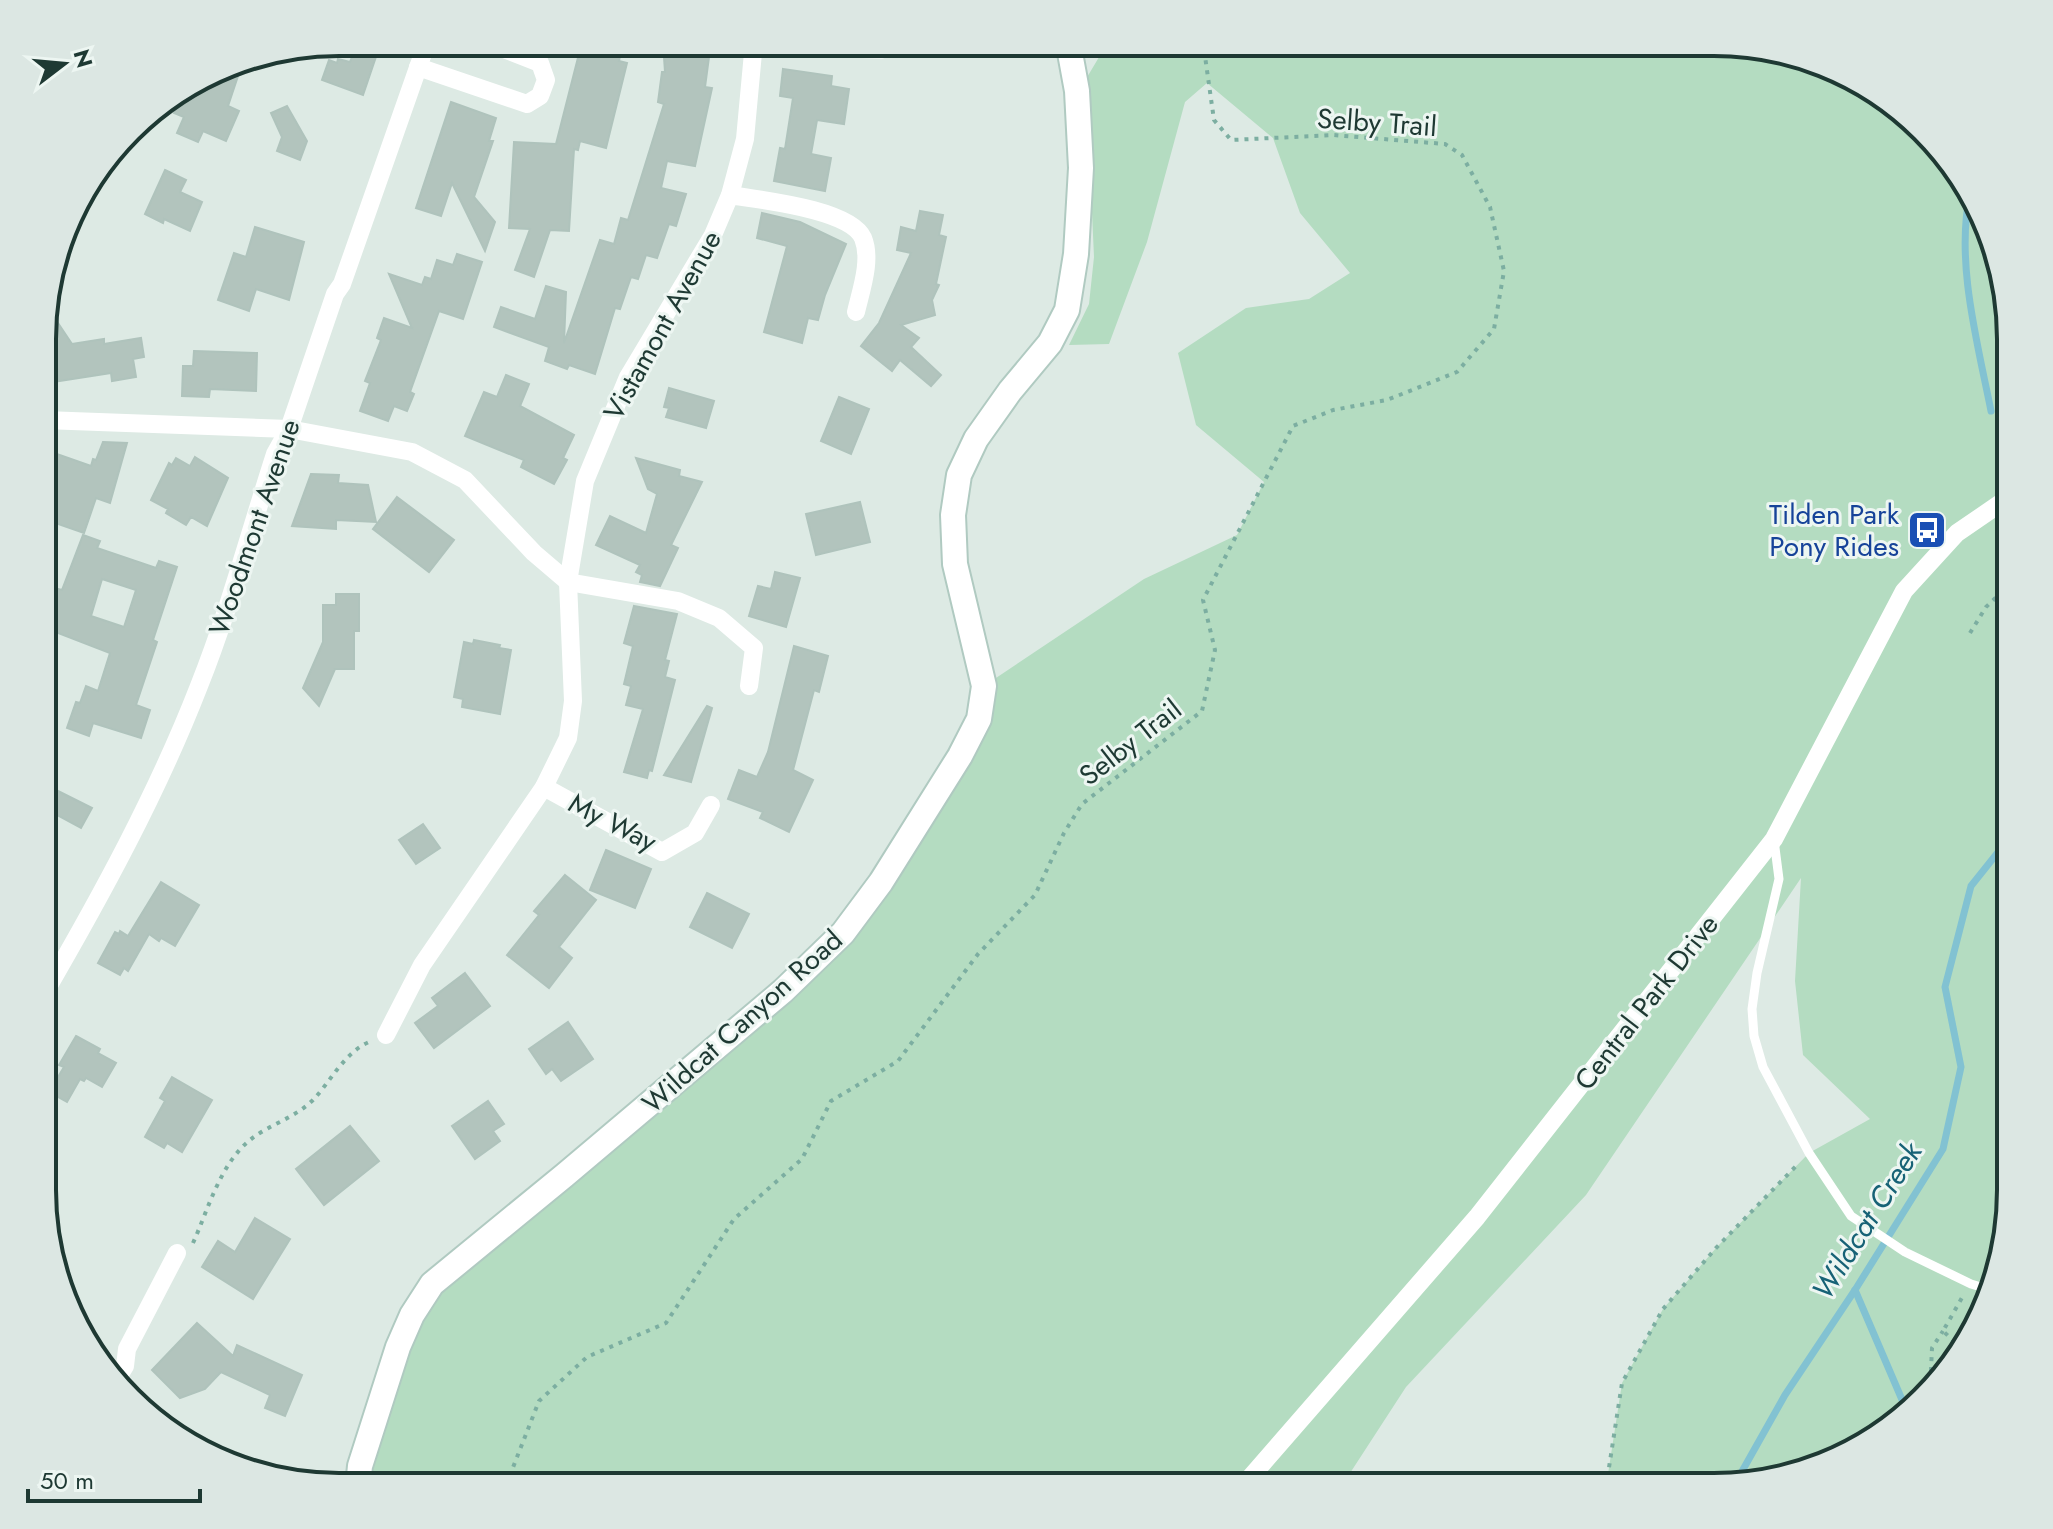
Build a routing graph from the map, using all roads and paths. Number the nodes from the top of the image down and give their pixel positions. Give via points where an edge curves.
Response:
1 (422, 56) edge
2 (522, 56) edge
3 (753, 56) edge
4 (1071, 57) edge
5 (1205, 57) edge
6 (418, 67) junction
7 (730, 195) junction
8 (856, 312) dead end
9 (56, 420) edge
10 (289, 429) junction
11 (1997, 506) edge
12 (568, 582) junction
13 (1997, 597) edge
14 (1970, 633) dead end
15 (749, 686) dead end
16 (544, 787) junction
17 (711, 805) dead end
18 (1774, 839) junction
19 (57, 971) edge
20 (386, 1035) joint
21 (1809, 1153) junction
22 (177, 1253) joint
23 (1971, 1284) junction
24 (1980, 1287) edge
25 (1943, 1331) junction
26 (1953, 1340) edge
27 (122, 1371) edge
28 (1931, 1371) edge
29 (359, 1472) edge
30 (511, 1472) edge
31 (1254, 1473) edge
32 (1608, 1473) edge

1 - 6 street, Woodmont Avenue
2 - 6 street via 540,63 546,80 540,96 527,104
3 - 7 street, Vistamont Avenue via 745,139
4 - 29 street, Wildcat Canyon Road via 1081,168 1067,310 1050,343 976,439 959,475 953,515 955,564 984,686 979,719 881,882 843,933 783,991 432,1284 393,1361
5 - 30 path, Selby Trail via 1214,120 1231,140 1333,135 1445,144 1462,155 1490,207 1504,271 1494,329 1457,372 1387,400 1333,410 1293,426 1203,600 1215,650 1202,711 1082,804 1035,895 978,954 898,1061 831,1101 802,1159 734,1219 666,1323 587,1357 539,1401
6 - 10 street, Woodmont Avenue
7 - 8 street via 808,208 854,226 863,240 865,268
7 - 12 street, Vistamont Avenue via 713,235 628,377 606,424 585,481
9 - 10 street
10 - 12 street via 412,452 465,480
10 - 19 street, Woodmont Avenue via 275,454 200,684 157,785
11 - 18 street, Central Park Drive via 1957,533 1904,591
12 - 15 street via 678,601 719,618 754,648
12 - 16 street, Vistamont Avenue via 573,701 568,738
13 - 14 path
16 - 17 street, My Way via 662,852 695,833
16 - 20 street, Vistamont Avenue via 422,965
18 - 21 lane via 1779,879 1757,973 1754,1036 1763,1067
18 - 31 street, Central Park Drive via 1477,1217
20 - 22 path via 362,1045 311,1102 250,1140 226,1169 190,1250
21 - 23 lane via 1851,1216 1905,1252
21 - 32 path via 1663,1309 1622,1383
22 - 27 street via 127,1349
23 - 24 lane
23 - 25 path
25 - 26 path
25 - 28 path via 1932,1348

